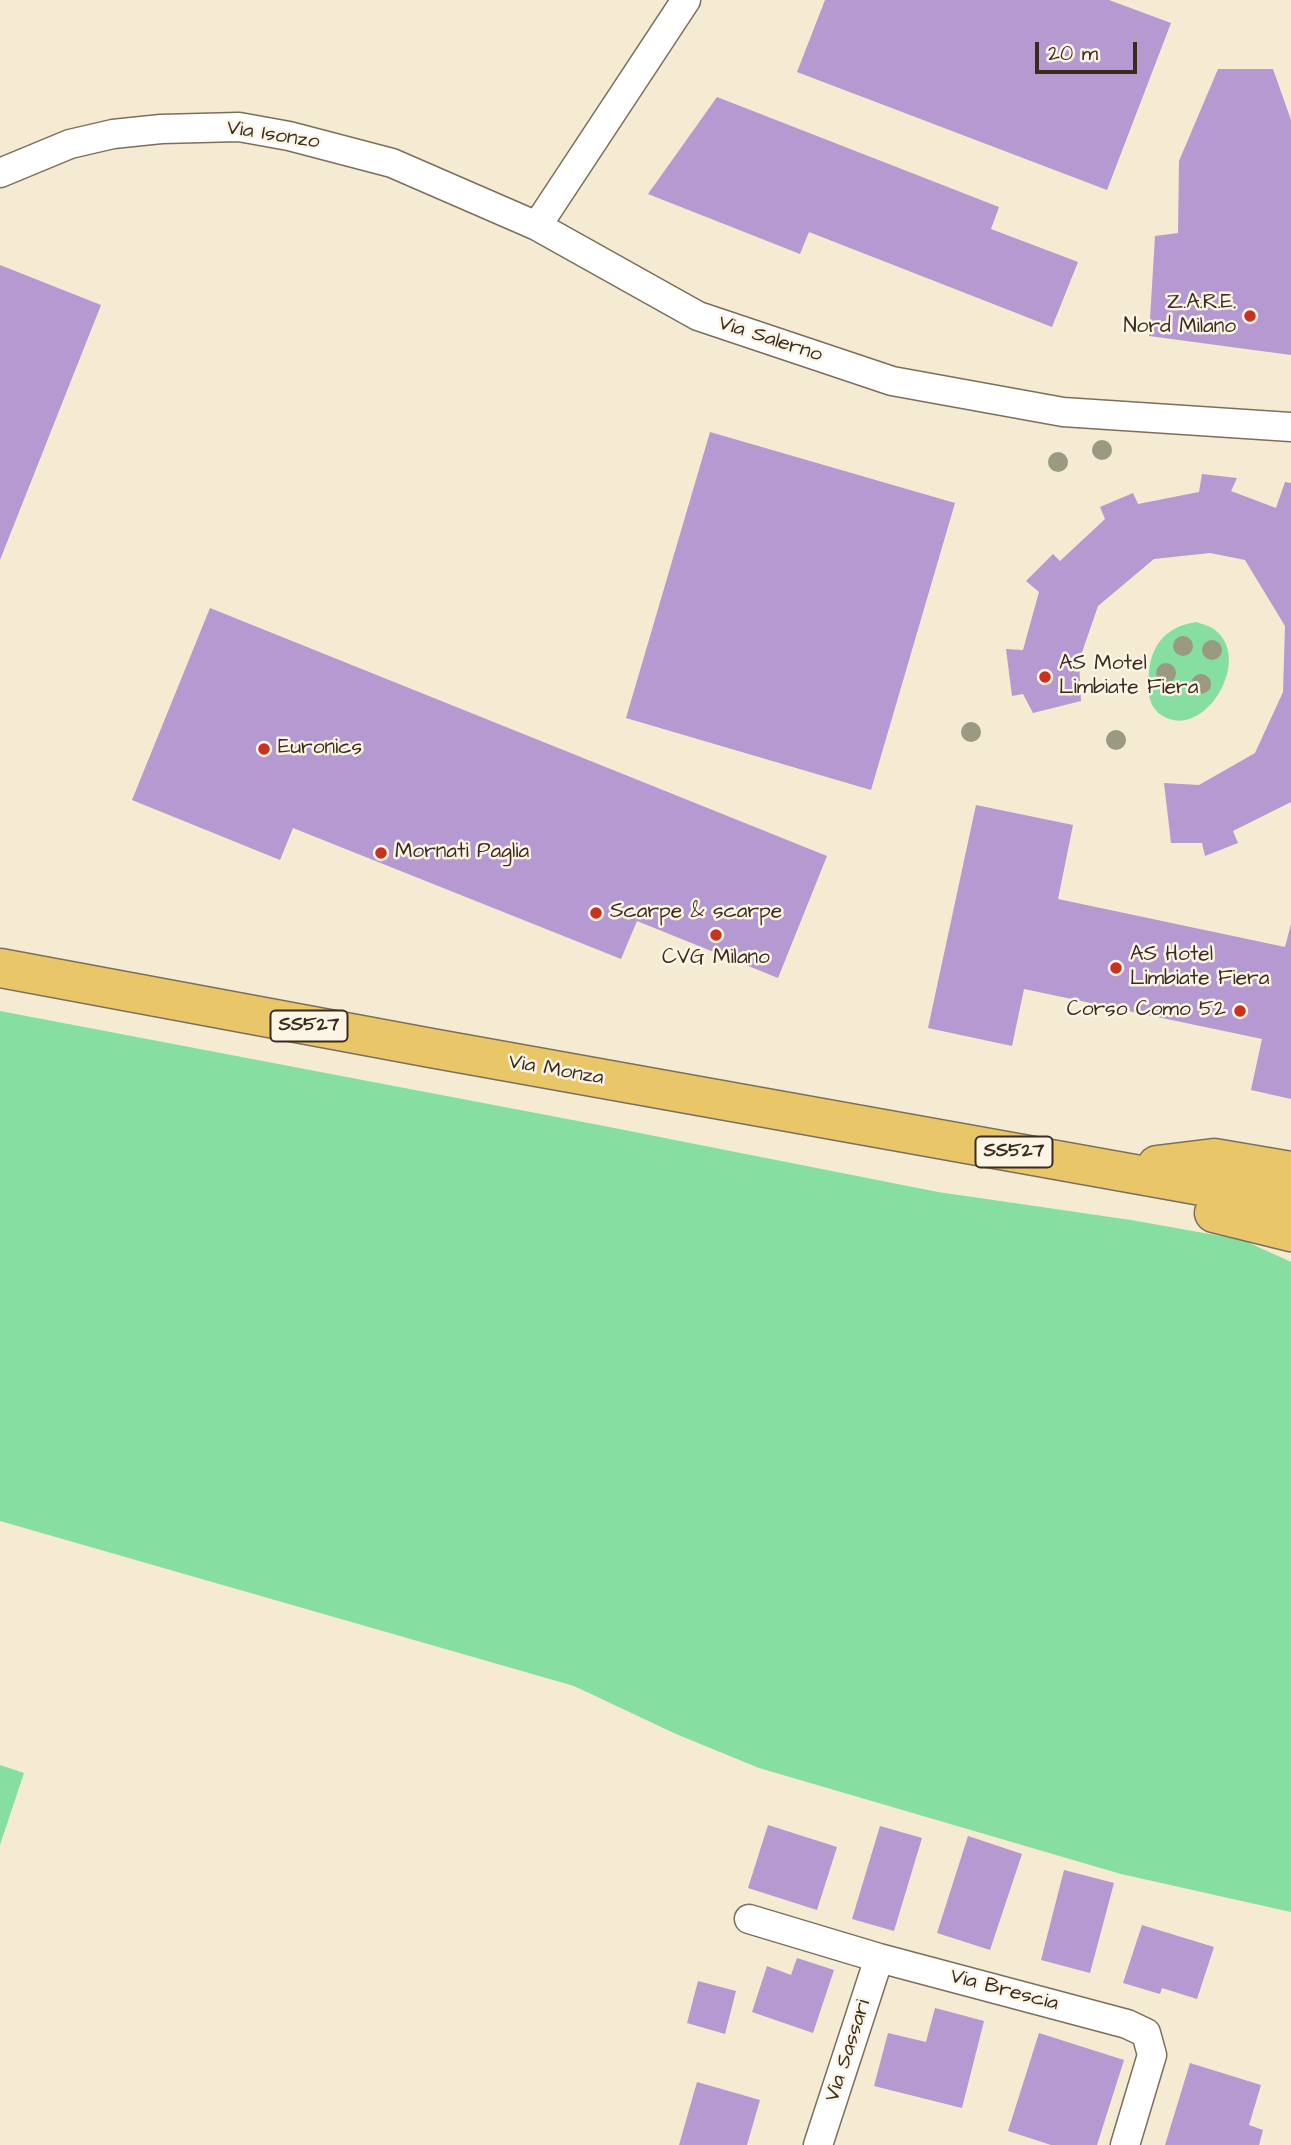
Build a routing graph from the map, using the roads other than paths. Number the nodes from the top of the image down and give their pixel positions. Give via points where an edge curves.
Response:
1 (686, 0) edge
2 (0, 173) edge
3 (537, 226) junction
4 (1291, 428) edge
5 (0, 968) edge
6 (1113, 1169) junction
7 (1291, 1171) edge
8 (1291, 1202) edge
9 (1291, 1232) edge
10 (749, 1919) dead end
11 (879, 1958) junction
12 (818, 2145) edge
13 (1125, 2145) edge

1 - 3 street
2 - 3 street, Via Isonzo via 70,144 113,134 239,127 392,163
3 - 4 street, Via Salerno via 698,316 892,381 1062,412
5 - 6 main road, Via Monza / SS527
6 - 7 main road via 1214,1158
6 - 8 main road, SS527
6 - 9 main road via 1194,1209
10 - 11 street, Via Brescia
11 - 12 street, Via Sassari
11 - 13 street, Via Brescia via 1146,2032 1152,2055

